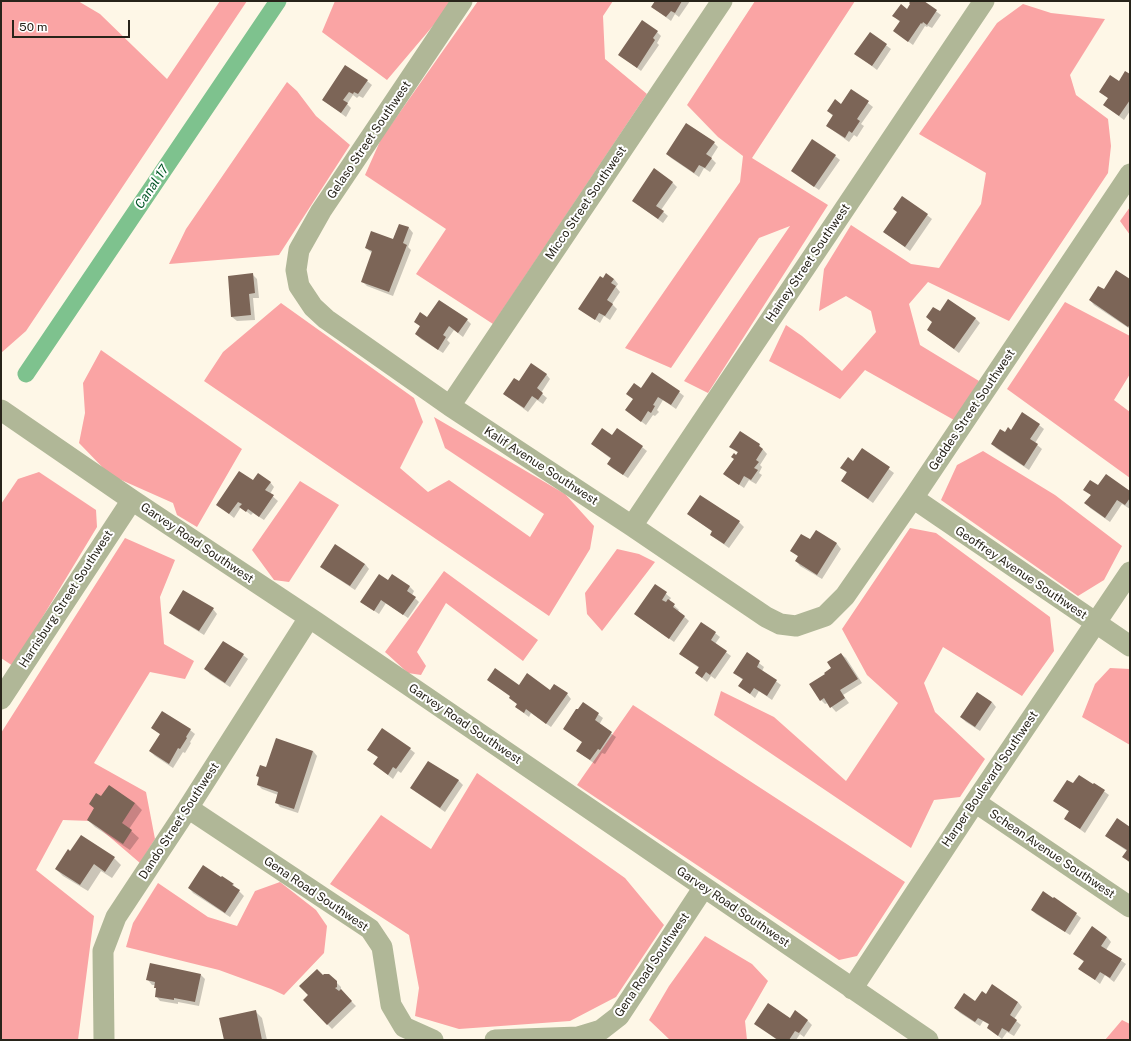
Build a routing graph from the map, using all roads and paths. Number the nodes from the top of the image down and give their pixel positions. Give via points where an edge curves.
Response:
1 (462, 1) edge
2 (722, 1) edge
3 (984, 1) edge
4 (1130, 174) edge
5 (299, 286) joint
6 (450, 406) junction
7 (1, 410) edge
8 (913, 498) junction
9 (132, 500) junction
10 (632, 526) junction
11 (1130, 572) edge
12 (310, 618) junction
13 (1095, 623) junction
14 (796, 626) joint
15 (1130, 646) edge
16 (1, 699) edge
17 (974, 802) junction
18 (188, 808) junction
19 (704, 887) junction
20 (1130, 907) edge
21 (852, 988) junction
22 (104, 1040) edge
23 (433, 1040) edge
24 (495, 1040) edge
25 (928, 1040) edge

1 - 5 street, Gelaso Street Southwest via 321,212 299,250 296,270
2 - 6 street, Micco Street Southwest
3 - 10 street, Hainey Street Southwest
4 - 8 street, Geddes Street Southwest
5 - 6 street, Kalif Avenue Southwest via 313,307 326,319
6 - 10 street, Kalif Avenue Southwest
7 - 9 street, Garvey Road Southwest
8 - 13 street, Geoffrey Avenue Southwest
8 - 14 street, Geddes Street Southwest via 845,596 825,616
9 - 12 street, Garvey Road Southwest
9 - 16 street, Harrisburg Street Southwest
10 - 14 street, Kalif Avenue Southwest via 766,617 780,624
11 - 13 street, Harper Boulevard Southwest
12 - 18 street, Dando Street Southwest
12 - 19 street, Garvey Road Southwest
13 - 15 street, Geoffrey Avenue Southwest
13 - 17 street, Harper Boulevard Southwest
17 - 20 street, Schean Avenue Southwest
17 - 21 street, Harper Boulevard Southwest
18 - 22 street, Dando Street Southwest via 116,917 103,951
18 - 23 street, Gena Road Southwest via 370,929 382,947 391,1005 404,1027
19 - 21 street, Garvey Road Southwest
19 - 24 street, Gena Road Southwest via 619,1016 601,1030 578,1037
21 - 25 street, Garvey Road Southwest

